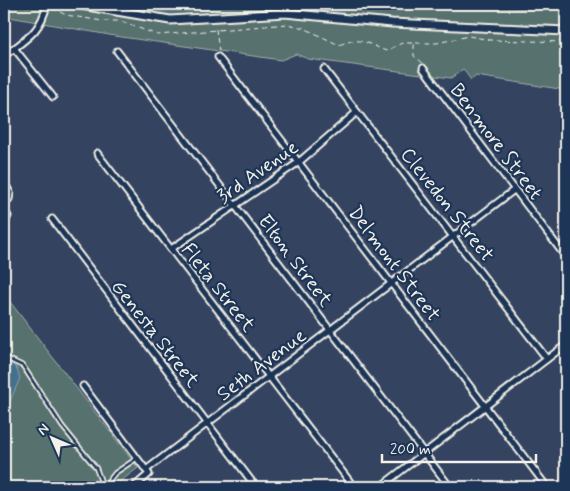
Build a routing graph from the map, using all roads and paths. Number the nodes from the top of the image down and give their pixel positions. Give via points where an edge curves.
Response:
1 (24, 4) edge
2 (75, 4) edge
3 (46, 6) edge
4 (216, 29) junction
5 (566, 31) edge
6 (566, 42) edge
7 (414, 43) junction
8 (14, 48) junction
9 (117, 51) dead end
10 (4, 56) edge
11 (218, 57) joint
12 (423, 68) joint
13 (324, 69) dead end
14 (53, 97) dead end
15 (357, 112) junction
16 (97, 153) dead end
17 (299, 162) junction
18 (4, 182) edge
19 (514, 190) junction
20 (4, 203) edge
21 (235, 205) junction
22 (4, 210) edge
23 (52, 219) dead end
24 (4, 225) edge
25 (454, 236) junction
26 (171, 249) junction
27 (565, 256) edge
28 (392, 284) junction
29 (330, 330) junction
30 (564, 346) dead end
31 (4, 357) edge
32 (547, 359) junction
33 (269, 376) junction
34 (83, 386) dead end
35 (485, 406) junction
36 (207, 423) junction
37 (425, 454) junction
38 (137, 458) junction
39 (146, 470) junction
40 (104, 487) edge
41 (134, 487) edge
42 (256, 487) edge
43 (354, 487) edge
44 (380, 487) edge
45 (450, 487) edge
46 (547, 487) edge

1 - 3 path via 29,7
2 - 5 main road via 170,20 285,13 392,23
3 - 4 path via 66,15 118,21 158,35
3 - 8 street via 38,29
4 - 7 path via 288,24 338,44 364,40 386,51 402,42
4 - 11 path via 220,47
6 - 7 path via 490,40 469,36 437,44
7 - 12 path via 414,56 423,63
8 - 10 street
8 - 14 street
9 - 21 street, Elton Street
11 - 17 street, Delmont Street
12 - 19 street, Benmore Street
13 - 15 street, Clevedon Street
15 - 17 street, 3rd Avenue
15 - 25 street, Clevedon Street
16 - 26 street, Fleta Street
17 - 21 street, 3rd Avenue
17 - 28 street, Delmont Street
18 - 20 street via 10,193
19 - 25 street, Seth Avenue
19 - 27 street, Benmore Street
21 - 26 street, 3rd Avenue
21 - 29 street, Elton Street
22 - 24 street via 8,216
23 - 36 street, Genesta Street
25 - 28 street, Seth Avenue
25 - 32 street, Clevedon Street
26 - 33 street, Fleta Street
28 - 29 street, Seth Avenue
28 - 35 street, Delmont Street
29 - 33 street, Seth Avenue
29 - 37 street, Elton Street
30 - 32 street
31 - 40 lane via 22,366 62,426 96,468
32 - 35 street
33 - 36 street, Seth Avenue
33 - 43 street, Fleta Street
34 - 38 street
35 - 37 street
35 - 46 street, Delmont Street
36 - 39 street, Seth Avenue
36 - 42 street, Genesta Street
37 - 44 street
37 - 45 street, Elton Street
38 - 39 street
38 - 40 lane via 115,473
39 - 41 street, Seth Avenue via 149,474

